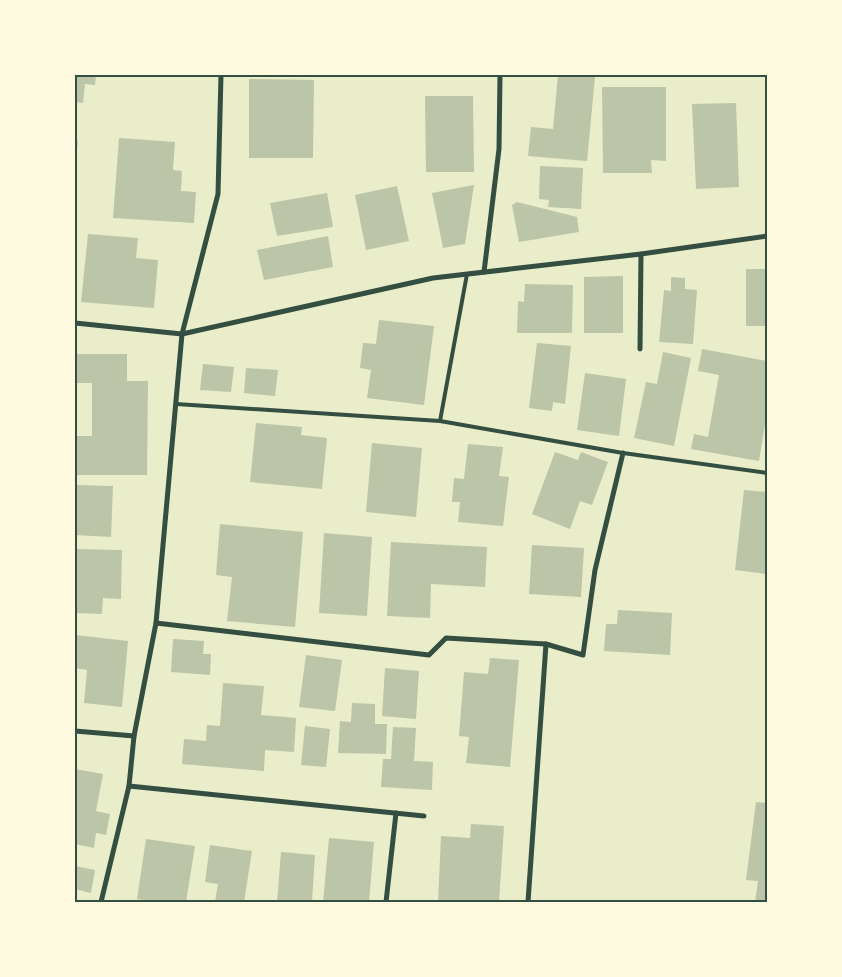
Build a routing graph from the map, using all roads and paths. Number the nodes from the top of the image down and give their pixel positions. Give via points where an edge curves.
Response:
1 (221, 75) edge
2 (500, 75) edge
3 (767, 236) edge
4 (641, 254) junction
5 (484, 272) junction
6 (467, 274) junction
7 (75, 324) edge
8 (182, 334) junction
9 (640, 349) dead end
10 (176, 404) junction
11 (440, 421) junction
12 (623, 453) junction
13 (767, 473) edge
14 (156, 623) junction
15 (546, 644) junction
16 (75, 731) edge
17 (134, 736) junction
18 (129, 786) junction
19 (396, 813) junction
20 (424, 816) dead end
21 (101, 902) edge
22 (386, 902) edge
23 (528, 902) edge

1 - 8 street via 218,194
2 - 5 street via 499,148
3 - 4 street
4 - 5 street
4 - 9 street
5 - 6 street
6 - 8 street via 433,278
6 - 11 lane
7 - 8 street
8 - 10 street
10 - 11 lane
10 - 14 street
11 - 12 lane
12 - 13 lane
12 - 15 street via 595,570 583,655
14 - 15 street via 429,655 446,638
14 - 17 street
15 - 23 street
16 - 17 street
17 - 18 street
18 - 19 street
18 - 21 street
19 - 20 street
19 - 22 street

